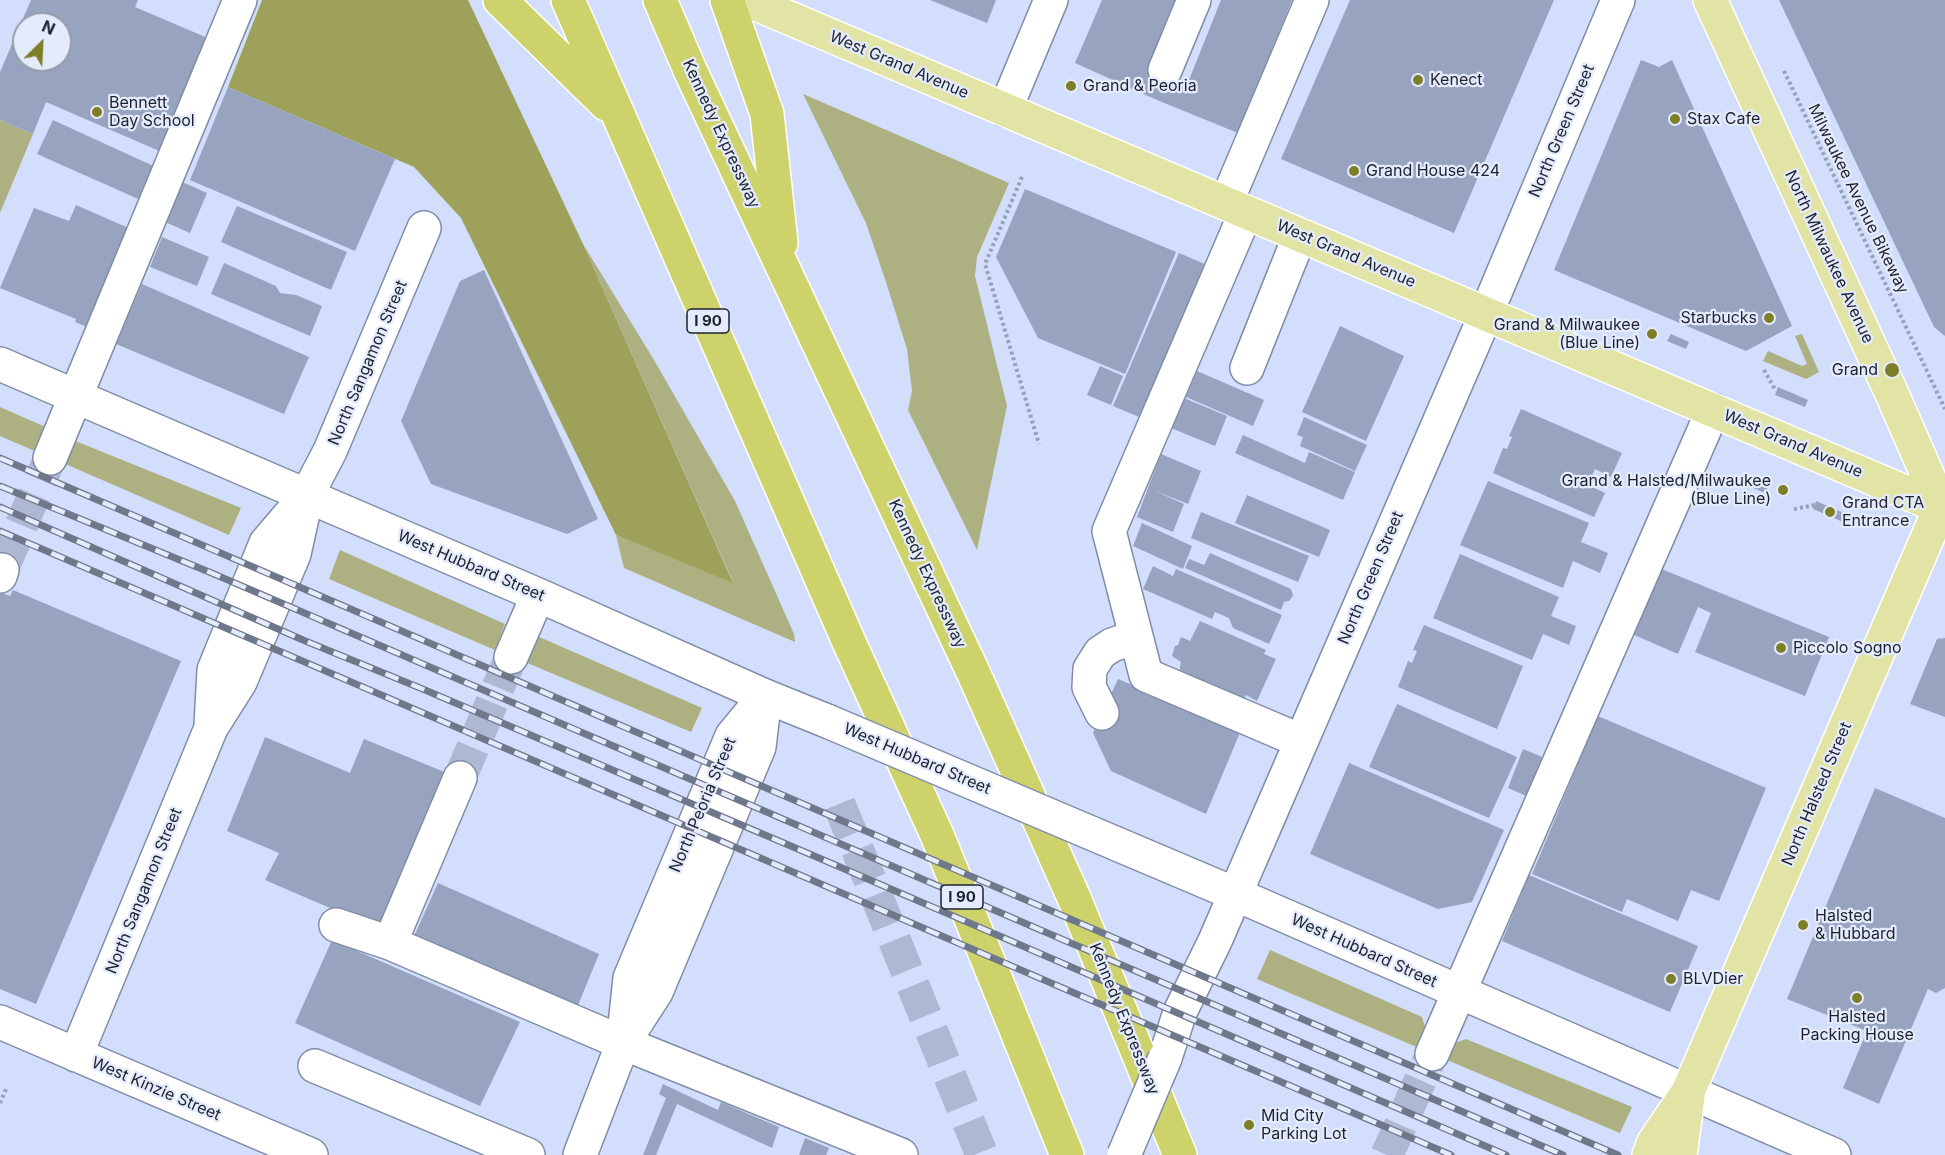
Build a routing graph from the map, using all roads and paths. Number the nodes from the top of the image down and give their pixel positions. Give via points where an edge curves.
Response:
1 (240, 0) edge
2 (501, 0) edge
3 (568, 0) edge
4 (660, 0) edge
5 (727, 0) edge
6 (747, 0) edge
7 (1051, 0) edge
8 (1194, 0) edge
9 (1312, 0) edge
10 (1618, 0) edge
11 (1710, 0) edge
12 (1781, 65) dead end
13 (1165, 70) dead end
14 (1005, 110) junction
15 (617, 115) junction
16 (1022, 177) dead end
17 (1236, 208) junction
18 (424, 228) dead end
19 (1300, 235) junction
20 (783, 266) junction
21 (1486, 314) junction
22 (0, 364) edge
23 (1247, 368) dead end
24 (1764, 370) dead end
25 (1776, 391) dead end
26 (76, 396) junction
27 (1945, 409) edge
28 (1713, 410) junction
29 (1039, 444) dead end
30 (50, 458) tunnel mouth
31 (307, 495) junction
32 (1815, 505) dead end
33 (1944, 507) edge
34 (1794, 509) dead end
35 (538, 595) junction
36 (1136, 637) junction
37 (512, 657) tunnel mouth
38 (765, 696) junction
39 (1102, 713) dead end
40 (1301, 741) junction
41 (460, 778) tunnel mouth
42 (1235, 894) junction
43 (336, 925) dead end
44 (390, 943) junction
45 (1460, 992) junction
46 (0, 1022) edge
47 (623, 1043) junction
48 (1432, 1053) tunnel mouth
49 (76, 1055) junction
50 (315, 1066) dead end
51 (6, 1089) dead end
52 (1688, 1092) junction
53 (0, 1102) edge
54 (311, 1155) edge
55 (528, 1155) edge
56 (580, 1155) edge
57 (901, 1155) edge
58 (1066, 1155) edge
59 (1124, 1155) edge
60 (1180, 1155) edge
61 (1649, 1155) edge
62 (1680, 1155) edge
63 (1834, 1155) edge

1 - 26 street
2 - 15 highway
3 - 15 highway, I 90
4 - 20 highway, Kennedy Expressway
5 - 20 highway via 767,114
6 - 14 main road, West Grand Avenue
7 - 14 street
8 - 13 street
9 - 17 street
10 - 21 street, North Green Street
11 - 33 main road, North Milwaukee Avenue
12 - 27 path, Milwaukee Avenue Bikeway
14 - 17 main road, West Grand Avenue
15 - 58 highway, I 90 via 937,835
16 - 29 path via 985,264
17 - 19 main road, West Grand Avenue
17 - 36 street via 1109,531
18 - 31 street, North Sangamon Street via 330,451
19 - 21 main road, West Grand Avenue
19 - 23 street
20 - 60 highway, Kennedy Expressway via 973,672 1069,887
21 - 28 main road, West Grand Avenue
21 - 40 street, North Green Street
22 - 26 street, West Hubbard Street
24 - 25 path
26 - 30 street
26 - 31 street, West Hubbard Street
28 - 33 main road, West Grand Avenue
28 - 45 street
31 - 35 street, West Hubbard Street
31 - 49 street, North Sangamon Street via 266,543 214,670 211,728
32 - 34 path
33 - 52 main road, North Halsted Street
35 - 37 street
35 - 38 street, West Hubbard Street
36 - 39 street via 1100,653 1089,669 1089,687
36 - 40 street via 1146,675
38 - 42 street, West Hubbard Street, bridge
38 - 47 street, North Peoria Street via 732,736 630,978
40 - 42 street, North Green Street
41 - 44 street
42 - 45 street, West Hubbard Street
42 - 59 street, North Green Street, bridge via 1180,1012
43 - 44 street
44 - 47 street
45 - 48 street
45 - 52 street, West Hubbard Street
46 - 49 street, West Kinzie Street
47 - 56 street, North Peoria Street
47 - 57 street
49 - 54 street, West Kinzie Street
50 - 55 street
51 - 53 path
52 - 61 main road, North Halsted Street
52 - 62 main road, North Halsted Street
52 - 63 street, West Hubbard Street

